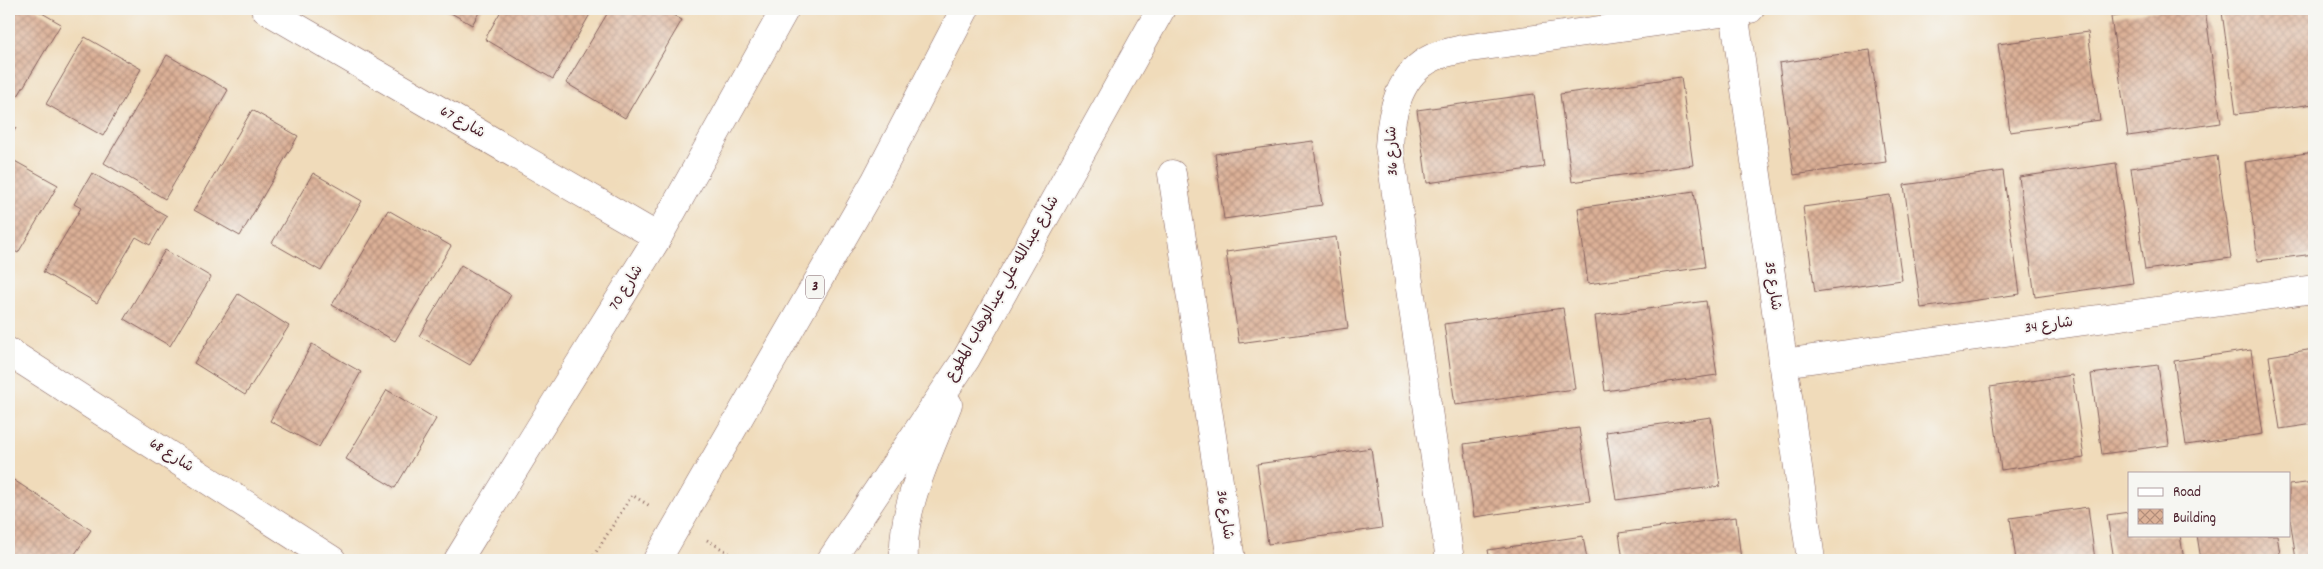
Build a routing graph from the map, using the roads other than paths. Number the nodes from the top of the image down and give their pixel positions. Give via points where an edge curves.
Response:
1 (265, 9) edge
2 (784, 9) edge
3 (965, 9) edge
4 (1161, 9) edge
5 (1742, 10) edge
6 (1172, 174) dead end
7 (658, 237) junction
8 (2314, 289) edge
9 (9, 352) edge
10 (966, 359) junction
11 (1783, 363) junction
12 (332, 560) edge
13 (458, 560) edge
14 (657, 560) edge
15 (831, 560) edge
16 (904, 560) edge
17 (1231, 560) edge
18 (1450, 560) edge
19 (1811, 560) edge

1 - 7 street, شارع 67
2 - 7 street, شارع 70
3 - 14 street, 3 via 876,180
4 - 10 street, شارع عبدالله علي عبدالوهاب المطوع
5 - 11 street, شارع 35
5 - 18 street, شارع 36 via 1463,49 1434,57 1418,67 1404,83 1390,122 1389,146
6 - 17 street, شارع 36
7 - 13 street, شارع 70
8 - 11 street, شارع 34
9 - 12 street, شارع 68
10 - 15 street, شارع عبدالله علي عبدالوهاب المطوع
10 - 16 street via 911,502
11 - 19 street, شارع 35

